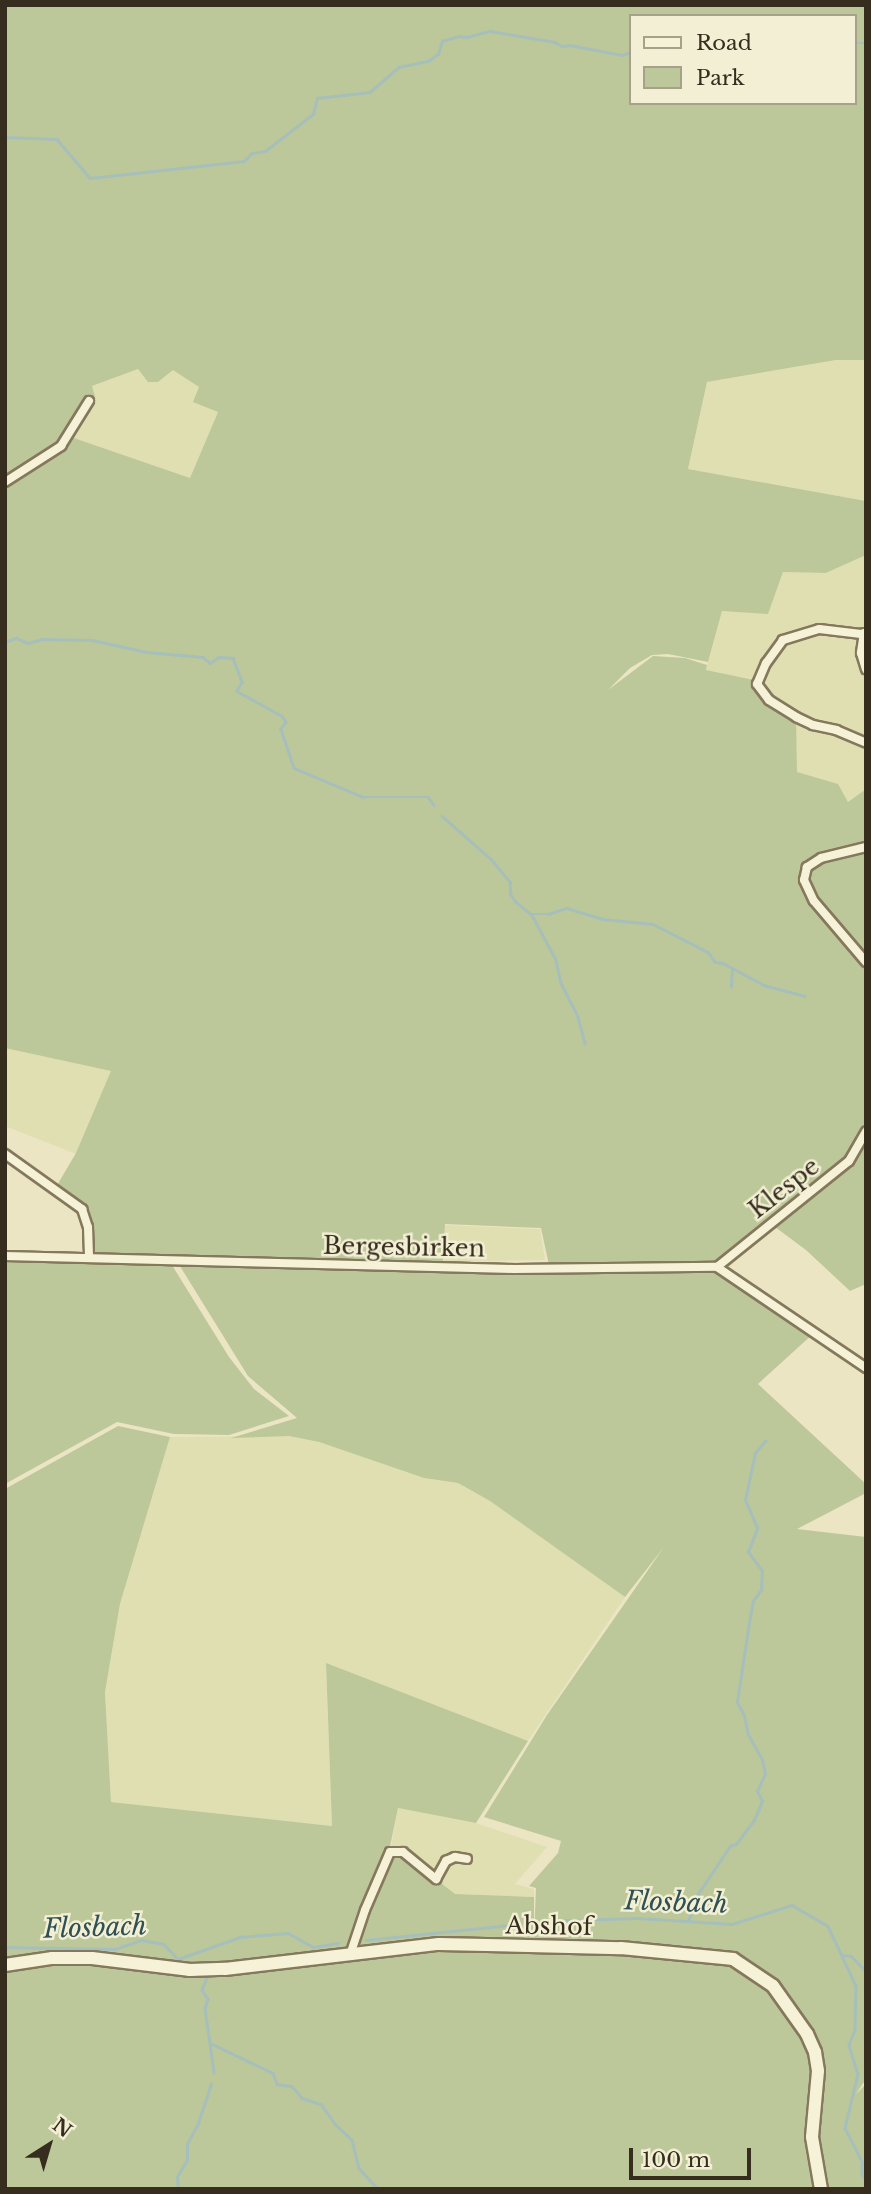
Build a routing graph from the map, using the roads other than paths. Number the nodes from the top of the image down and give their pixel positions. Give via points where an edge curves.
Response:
1 (89, 401) dead end
2 (5, 482) edge
3 (864, 633) edge
4 (866, 669) edge
5 (866, 743) edge
6 (866, 847) edge
7 (866, 962) edge
8 (866, 1132) edge
9 (5, 1154) edge
10 (5, 1256) edge
11 (89, 1258) junction
12 (717, 1267) junction
13 (866, 1368) edge
14 (467, 1859) dead end
15 (350, 1955) junction
16 (5, 1965) edge
17 (821, 2189) edge

1 - 2 street via 61,446
3 - 4 street via 861,653
3 - 5 street via 819,629 783,640 757,684 769,700 796,717
6 - 7 street via 821,858 807,867 804,880 814,901
8 - 12 street, Klespe via 849,1161
9 - 11 street via 82,1209
10 - 11 street, Bergesbirken
11 - 12 street, Bergesbirken via 501,1269
12 - 13 street
14 - 15 street via 446,1861 436,1879 403,1852 390,1852
15 - 16 street, Abshof via 225,1969 190,1970 92,1958
15 - 17 street, Abshof via 439,1944 621,1948 733,1959 773,1986 816,2052 812,2137

